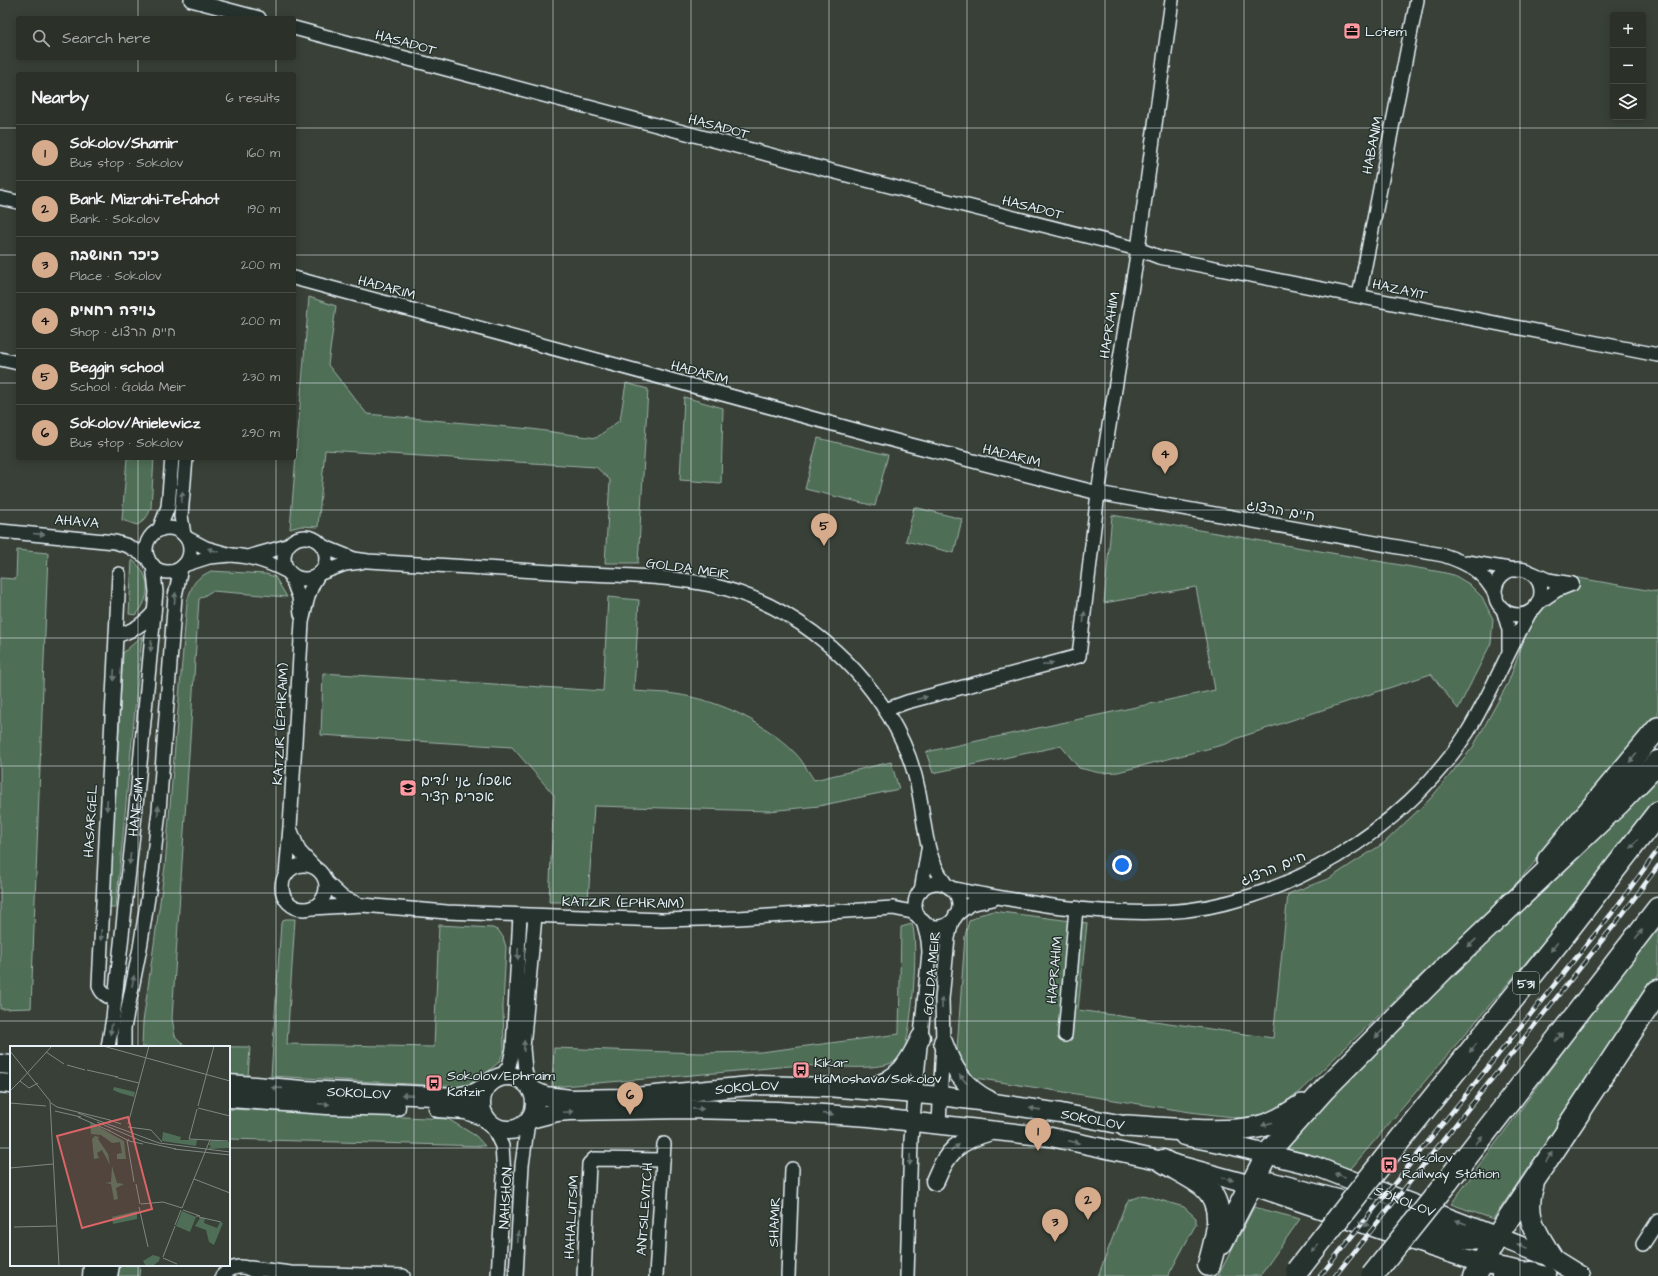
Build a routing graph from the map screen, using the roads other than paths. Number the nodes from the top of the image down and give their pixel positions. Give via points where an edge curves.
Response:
1 (191, 0) edge
2 (1172, 0) edge
3 (1417, 0) edge
4 (251, 16) edge
5 (296, 29) edge
6 (0, 198) edge
7 (16, 202) edge
8 (1138, 249) junction
9 (296, 279) edge
10 (1359, 296) junction
11 (1658, 355) edge
12 (0, 359) edge
13 (16, 363) edge
14 (172, 460) edge
15 (186, 460) edge
16 (1098, 493) junction
17 (159, 530) junction
18 (0, 531) edge
19 (186, 536) junction
20 (287, 546) junction
21 (322, 546) junction
22 (231, 555) junction
23 (249, 556) junction
24 (1458, 560) junction
25 (150, 561) junction
26 (368, 561) junction
27 (182, 566) junction
28 (1515, 570) junction
29 (289, 573) junction
30 (1531, 573) junction
31 (119, 574) dead end
32 (319, 574) junction
33 (1496, 596) junction
34 (1534, 607) junction
35 (1503, 609) junction
36 (154, 612) junction
37 (302, 622) junction
38 (116, 636) junction
39 (1509, 651) junction
40 (885, 710) junction
41 (1658, 728) edge
42 (1658, 762) edge
43 (1658, 813) edge
44 (290, 827) junction
45 (928, 848) junction
46 (314, 866) junction
47 (286, 875) junction
48 (326, 882) junction
49 (948, 887) junction
50 (920, 892) junction
51 (999, 898) junction
52 (362, 905) junction
53 (312, 908) junction
54 (884, 908) junction
55 (1076, 908) junction
56 (1658, 909) edge
57 (520, 915) junction
58 (535, 916) junction
59 (1500, 916) junction
60 (954, 918) junction
61 (921, 919) junction
62 (1658, 991) edge
63 (115, 1000) junction
64 (1658, 1004) edge
65 (1065, 1035) dead end
66 (921, 1037) junction
67 (943, 1042) junction
68 (108, 1046) edge
69 (124, 1046) edge
70 (0, 1064) edge
71 (10, 1065) edge
72 (501, 1077) junction
73 (0, 1083) edge
74 (10, 1084) edge
75 (230, 1084) edge
76 (486, 1087) junction
77 (530, 1087) junction
78 (865, 1089) junction
79 (1324, 1090) junction
80 (915, 1094) junction
81 (941, 1096) junction
82 (230, 1098) edge
83 (994, 1103) junction
84 (488, 1121) junction
85 (529, 1121) junction
86 (912, 1121) junction
87 (939, 1124) junction
88 (1126, 1126) junction
89 (1568, 1127) junction
90 (995, 1130) junction
91 (664, 1144) dead end
92 (1267, 1154) junction
93 (663, 1160) junction
94 (1163, 1161) junction
95 (792, 1169) dead end
96 (1535, 1179) junction
97 (935, 1181) dead end
98 (1251, 1185) junction
99 (1658, 1221) edge
100 (1497, 1236) junction
101 (1643, 1244) dead end
102 (93, 1266) edge
103 (110, 1266) edge
104 (1478, 1269) edge
105 (1544, 1269) edge
106 (1206, 1271) edge
107 (254, 1272) edge
108 (1295, 1273) edge
109 (290, 1274) edge
110 (92, 1276) edge
111 (108, 1276) edge
112 (222, 1276) edge
113 (403, 1276) edge
114 (498, 1276) edge
115 (516, 1276) edge
116 (584, 1276) edge
117 (656, 1276) edge
118 (788, 1276) edge
119 (907, 1276) edge
120 (1372, 1276) edge
121 (1503, 1276) edge
122 (1581, 1276) edge

1 - 4 street
2 - 8 street, HAPRAHIM
3 - 10 street, HABANIM
5 - 8 street, HASADOT via 873,183
6 - 7 street
8 - 10 street, HAZAYIT via 1159,257
8 - 16 street, HAPRAHIM
9 - 16 street, HADARIM via 892,440
10 - 11 street, HAZAYIT
12 - 13 street
14 - 17 street via 168,507
19 -> 15 street via 181,516
16 - 24 street, חיים הרצוג via 1443,555
40 -> 16 street, HAPRAHIM via 1079,656
17 - 19 street via 172,528
17 - 25 street via 147,546
18 -> 25 street, AHAVA via 115,542 135,549
22 -> 19 street via 206,548
19 - 27 street via 189,556
20 - 21 street via 298,538 306,537 313,538
20 - 23 street
20 - 29 street via 283,559
21 - 26 street, GOLDA MEIR via 354,559
21 - 32 street via 326,563
22 - 23 street
22 - 27 street via 209,557
23 - 29 street
24 - 28 street, חיים הרצוג
24 - 33 street, חיים הרצוג via 1480,574
25 - 27 street via 167,572
25 - 36 street, HANESIIM via 156,592
26 - 32 street, GOLDA MEIR via 345,564
26 - 40 street, GOLDA MEIR via 657,578 711,585 734,591 779,610 819,637 851,666
69 -> 27 street, HANESIIM via 124,1028 152,872 175,596
28 - 30 street
28 - 33 street via 1503,575 1496,588
29 - 32 street via 306,580
29 - 37 street, KATZIR (EPHRAIM) via 299,597
30 - 34 street via 1537,579 1541,593
30 - 34 street via 1548,580 1572,584 1557,590
31 - 38 street, HASARGEL
32 - 37 street, KATZIR (EPHRAIM) via 309,593
33 - 35 street
34 - 35 street via 1523,615 1509,613
34 - 39 street, חיים הרצוג
35 - 39 street, חיים הרצוג via 1509,630
36 - 38 street via 134,630
36 -> 63 street, HANESIIM
37 - 44 street, KATZIR (EPHRAIM)
38 -> 63 street, HASARGEL via 98,985 104,994
39 - 55 street, חיים הרצוג via 1470,726 1431,778 1376,828 1316,868 1250,896 1186,910 1163,912
40 - 45 street, GOLDA MEIR via 900,737 914,774
41 -> 59 main road
42 - 59 highway via 1620,802
43 -> 108 highway, 531, bridge
44 - 46 street, KATZIR (EPHRAIM) via 299,850
44 - 47 street, KATZIR (EPHRAIM)
45 - 49 street, GOLDA MEIR via 939,876
45 - 50 street, GOLDA MEIR
46 - 47 street via 293,867
46 - 48 street
47 - 53 street via 282,886 286,900 298,908
48 - 52 street, KATZIR (EPHRAIM) via 342,897
48 - 53 street via 323,898
49 - 50 street via 930,884
49 - 51 street, חיים הרצוג
49 - 60 street via 958,899 959,905
50 - 54 street, KATZIR (EPHRAIM) via 908,900
50 - 61 street via 915,906
51 - 55 street, חיים הרצוג
51 - 60 street via 970,904
52 - 53 street, KATZIR (EPHRAIM)
52 - 57 street, KATZIR (EPHRAIM)
54 - 58 street, KATZIR (EPHRAIM) via 712,919 636,920
54 - 61 street, KATZIR (EPHRAIM) via 902,909
55 - 65 street, HAPRAHIM
120 -> 56 highway, bridge
57 - 58 street, KATZIR (EPHRAIM)
57 -> 72 street via 513,1049 509,1066
77 -> 58 street via 525,1070 524,1048
59 -> 79 main road
60 - 61 street via 947,924 936,927 926,924
67 -> 60 street, GOLDA MEIR via 942,999 948,938
61 - 66 street, GOLDA MEIR via 929,952
62 - 89 highway
63 -> 68 street, HANESIIM
64 - 89 main road
66 - 78 main road via 910,1059 898,1074 888,1082
66 - 80 street, GOLDA MEIR
67 - 81 street, GOLDA MEIR
83 -> 67 main road via 963,1081 955,1070
70 - 71 main road
72 - 76 main road
72 - 77 main road via 514,1077
73 - 74 main road
76 -> 75 main road, SOKOLOV via 475,1093 456,1097
76 - 84 main road via 481,1103
77 - 78 main road, SOKOLOV via 545,1096 571,1099 624,1098 760,1085
77 - 85 main road via 535,1099 535,1108
78 - 80 main road, SOKOLOV
79 -> 88 main road via 1288,1114 1259,1126 1229,1130
79 - 92 main road
80 - 81 main road, SOKOLOV
80 - 86 street, GOLDA MEIR
81 - 83 main road, SOKOLOV
81 - 87 street, GOLDA MEIR
82 -> 84 main road, SOKOLOV via 327,1105 458,1109 466,1110
88 -> 83 main road, SOKOLOV
84 - 85 main road via 508,1131 522,1127
84 - 114 street, NAHSHON via 502,1146 504,1176
85 -> 86 main road, SOKOLOV via 557,1112 686,1109 778,1111
115 -> 85 street, NAHSHON via 522,1166
86 - 87 main road, SOKOLOV
86 -> 119 street, GOLDA MEIR
87 - 90 main road, SOKOLOV
88 - 92 main road, SOKOLOV
96 -> 89 main road
90 -> 94 main road, SOKOLOV via 1051,1137
97 -> 90 main road via 941,1166 963,1141
91 - 93 street, ANTSILEVITCH
92 - 98 main road
100 -> 92 main road, SOKOLOV via 1315,1166
93 - 116 street, HAHALUTSIM via 594,1159 589,1164
93 - 117 street, ANTSILEVITCH
94 -> 98 main road, SOKOLOV
94 - 106 highway via 1202,1184 1217,1205 1218,1231
95 - 118 street, SHAMIR
96 - 100 main road
96 - 105 main road via 1530,1196 1530,1217
98 - 100 main road via 1271,1183 1366,1208 1455,1237 1476,1239
98 -> 104 main road, SOKOLOV via 1434,1248
98 - 106 highway
99 - 101 street
100 - 104 highway
105 -> 100 main road, SOKOLOV
102 - 110 main road
103 - 111 main road
104 - 105 main road, SOKOLOV
105 - 121 highway
105 - 122 main road, SOKOLOV
107 - 109 street
107 - 112 street via 243,1266 229,1270
109 - 113 street

